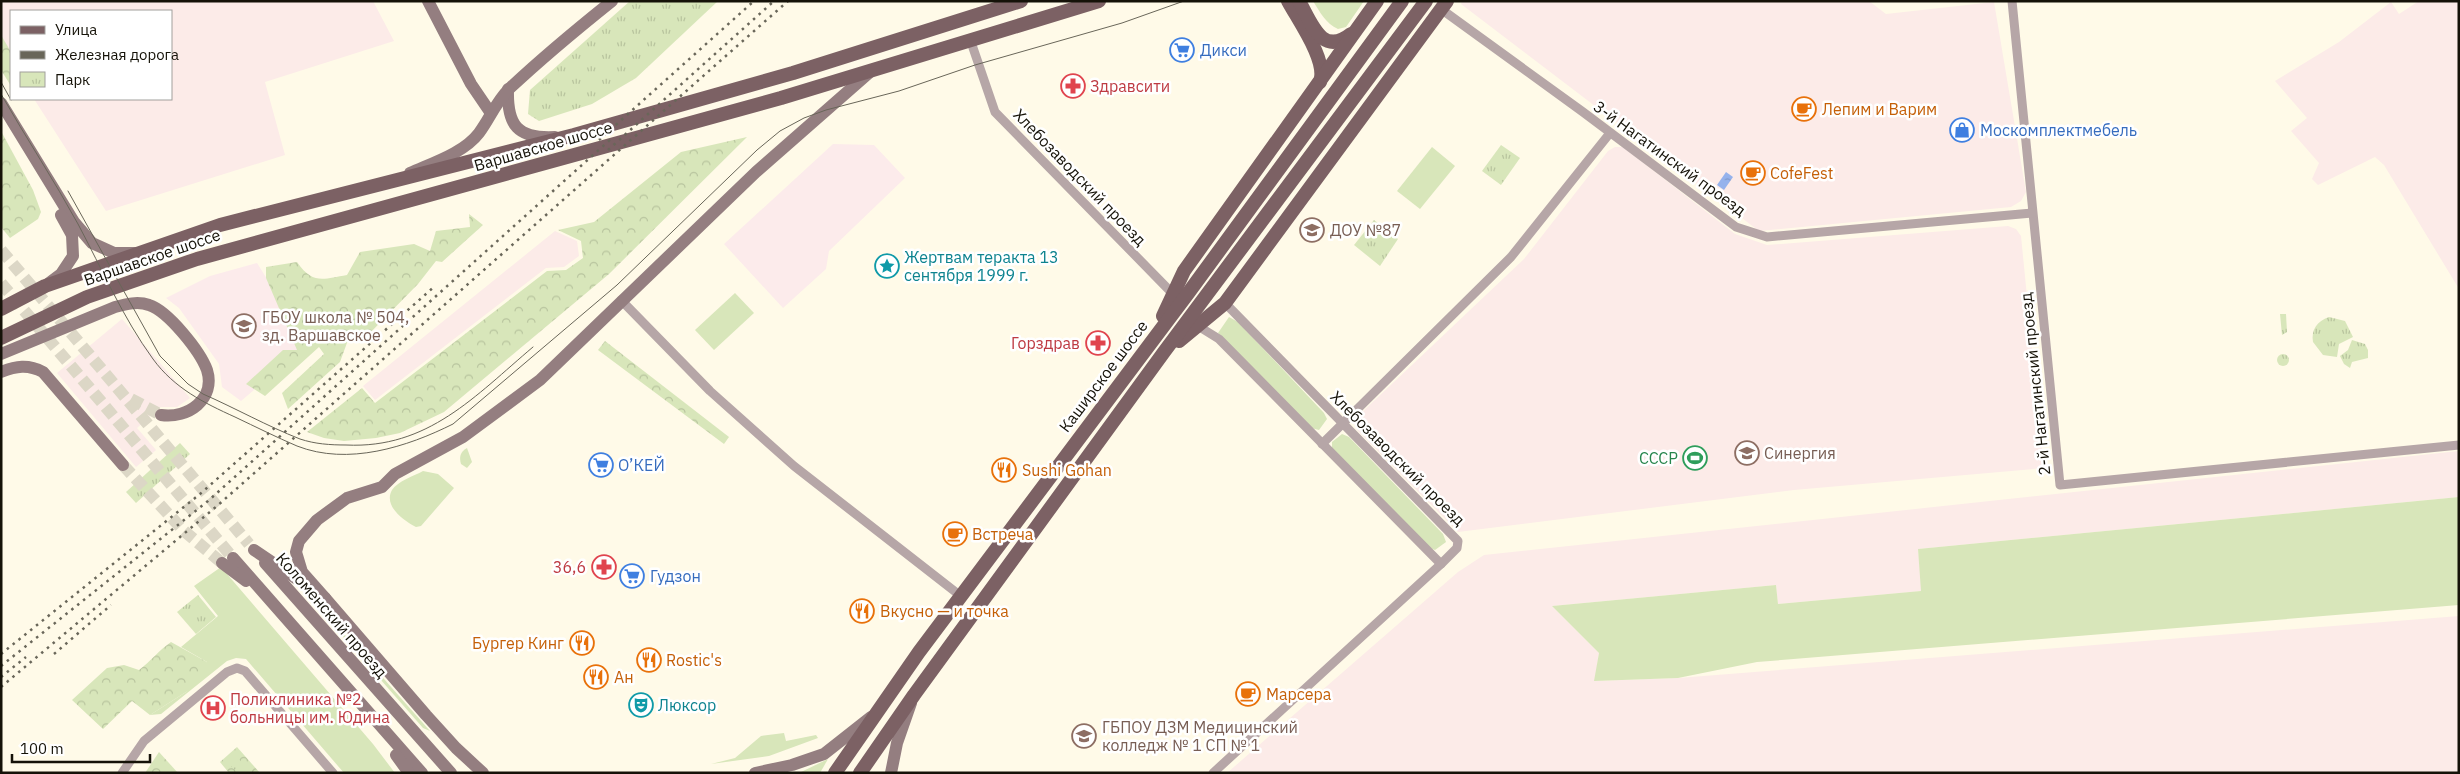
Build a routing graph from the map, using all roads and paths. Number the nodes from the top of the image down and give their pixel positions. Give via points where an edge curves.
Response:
1 (428, 1) edge
2 (612, 1) edge
3 (1021, 1) edge
4 (1099, 1) edge
5 (1288, 1) edge
6 (1299, 1) edge
7 (1377, 1) edge
8 (1402, 1) edge
9 (1426, 1) edge
10 (2012, 1) edge
11 (1444, 5) edge
12 (1067, 6) edge
13 (1356, 31) junction
14 (971, 42) junction
15 (870, 72) junction
16 (1317, 88) junction
17 (508, 89) junction
18 (1, 103) edge
19 (490, 112) junction
20 (1, 117) edge
21 (1610, 133) junction
22 (572, 136) junction
23 (389, 183) junction
24 (2032, 213) junction
25 (136, 253) junction
26 (44, 286) junction
27 (1173, 294) junction
28 (622, 300) junction
29 (1225, 303) junction
30 (1, 309) edge
31 (1198, 326) junction
32 (1, 338) edge
33 (1146, 348) junction
34 (1164, 352) junction
35 (1, 354) edge
36 (1, 372) edge
37 (161, 415) tunnel mouth
38 (1342, 423) junction
39 (1322, 444) junction
40 (2459, 445) edge
41 (123, 465) tunnel mouth
42 (227, 561) tunnel mouth
43 (1441, 564) junction
44 (962, 597) junction
45 (325, 598) junction
46 (914, 695) junction
47 (357, 700) junction
48 (426, 715) junction
49 (873, 716) junction
50 (128, 770) edge
51 (333, 773) edge
52 (409, 773) edge
53 (422, 773) edge
54 (451, 773) edge
55 (471, 773) edge
56 (483, 773) edge
57 (755, 773) edge
58 (835, 773) edge
59 (860, 773) edge
60 (891, 773) edge
61 (1213, 773) edge

1 - 19 main road via 471,84
2 - 17 main road
3 - 22 main road, Варшавское шоссе via 793,73
4 - 12 main road, Варшавское шоссе
5 - 16 main road via 1320,61 1322,74
6 - 13 main road via 1327,41 1341,42
7 - 13 main road
8 - 33 main road, Каширское шоссе
9 - 34 main road
10 - 24 street, 2-й Нагатинский проезд
11 - 21 street, 3-й Нагатинский проезд
11 - 29 main road
12 - 14 main road, Варшавское шоссе
13 - 16 main road
14 - 15 main road, Варшавское шоссе
14 - 27 street, Хлебозаводский проезд via 995,112
15 - 28 main road via 756,172
15 - 32 main road, Варшавское шоссе via 197,259 87,297
16 - 27 main road via 1184,271
17 - 19 main road
17 - 22 main road via 508,113 518,129 543,137
18 - 25 main road via 74,222 92,243 114,253
19 - 23 main road via 473,140
20 - 26 main road via 72,235 74,248 70,262 61,274
21 - 24 street, 3-й Нагатинский проезд via 1736,227 1767,237
21 - 38 street via 1510,257
22 - 23 main road, Варшавское шоссе
23 - 25 main road, Варшавское шоссе via 220,225
24 - 40 street, 2-й Нагатинский проезд via 2060,485
25 - 26 main road, Варшавское шоссе
26 - 30 main road, Варшавское шоссе
27 - 33 main road
28 - 44 street via 710,391 794,466
28 - 45 main road via 528,389 463,437 395,474 382,487 356,494 333,507 305,532 299,541 297,561 302,572
29 - 31 main road
29 - 38 street, Хлебозаводский проезд
31 - 34 main road
31 - 39 street via 1219,339
33 - 44 main road, Каширское шоссе
34 - 46 main road
35 - 37 main road via 115,307 147,304 172,320 208,372 206,392 190,412 180,416
36 - 41 main road via 22,366 43,372
38 - 39 street
38 - 43 street, Хлебозаводский проезд via 1454,535 1458,541 1457,548
39 - 43 street
42 - 47 main road via 261,591
43 - 61 street
44 - 49 main road, Каширское шоссе
45 - 48 main road
45 - 54 main road, Коломенский проезд via 252,547
46 - 59 main road
46 - 60 main road via 897,742
47 - 52 main road
47 - 53 main road
48 - 55 main road
48 - 56 main road
49 - 57 main road via 824,754
49 - 58 main road, Каширское шоссе
50 - 51 street via 144,741 227,672 237,668 245,671

